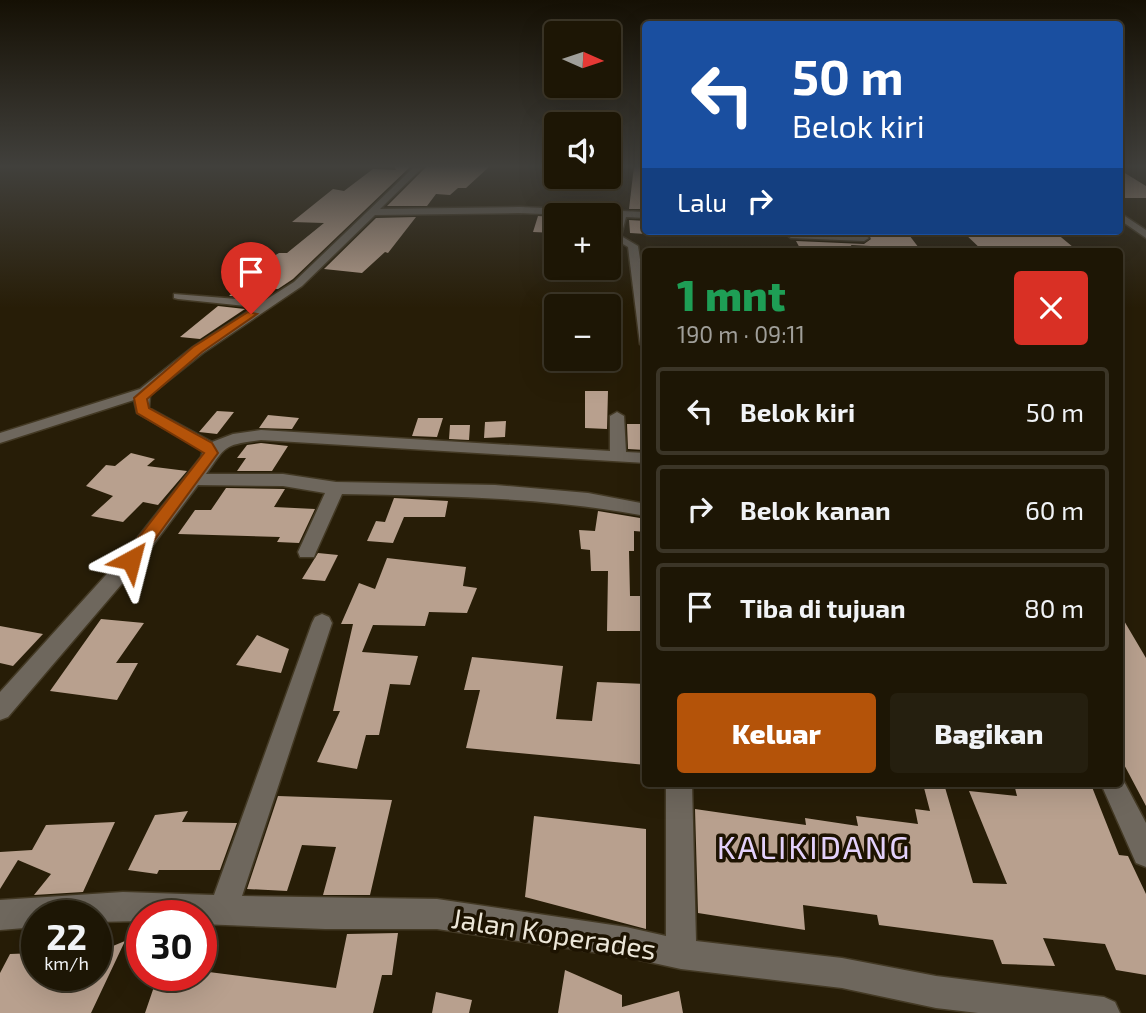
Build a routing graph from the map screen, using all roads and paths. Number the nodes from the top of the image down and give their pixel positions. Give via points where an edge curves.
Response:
1 (372, 213) edge
2 (604, 213) edge
3 (623, 214) junction
4 (642, 215) edge
5 (1123, 218) edge
6 (791, 235) edge
7 (863, 235) edge
8 (1146, 235) edge
9 (178, 296) dead end
10 (267, 304) junction
11 (642, 314) edge
12 (145, 392) junction
13 (617, 416) dead end
14 (0, 438) edge
15 (211, 449) junction
16 (618, 457) junction
17 (642, 458) edge
18 (194, 479) junction
19 (335, 488) junction
20 (642, 509) edge
21 (307, 552) dead end
22 (322, 623) dead end
23 (0, 709) edge
24 (678, 787) edge
25 (1115, 787) edge
26 (1146, 853) edge
27 (223, 910) junction
28 (0, 915) edge
29 (681, 954) junction
30 (1104, 1013) edge

1 - 10 street via 314,271
2 - 3 street
3 - 4 street
3 - 11 street via 616,237 633,246
5 - 8 street
6 - 7 street
9 - 10 street
10 - 12 street
12 - 14 street
12 - 15 street via 142,410
13 - 16 street
15 - 16 street via 233,439 261,435
15 - 18 street
16 - 17 street
18 - 19 street via 283,480
18 - 23 street via 131,560
19 - 20 street via 495,491 588,499
19 - 21 street
22 - 27 street
24 - 29 street
25 - 26 street
27 - 28 street, Jalan Koperades via 123,906
27 - 29 street, Jalan Koperades via 437,914
29 - 30 street, Jalan Koperades

